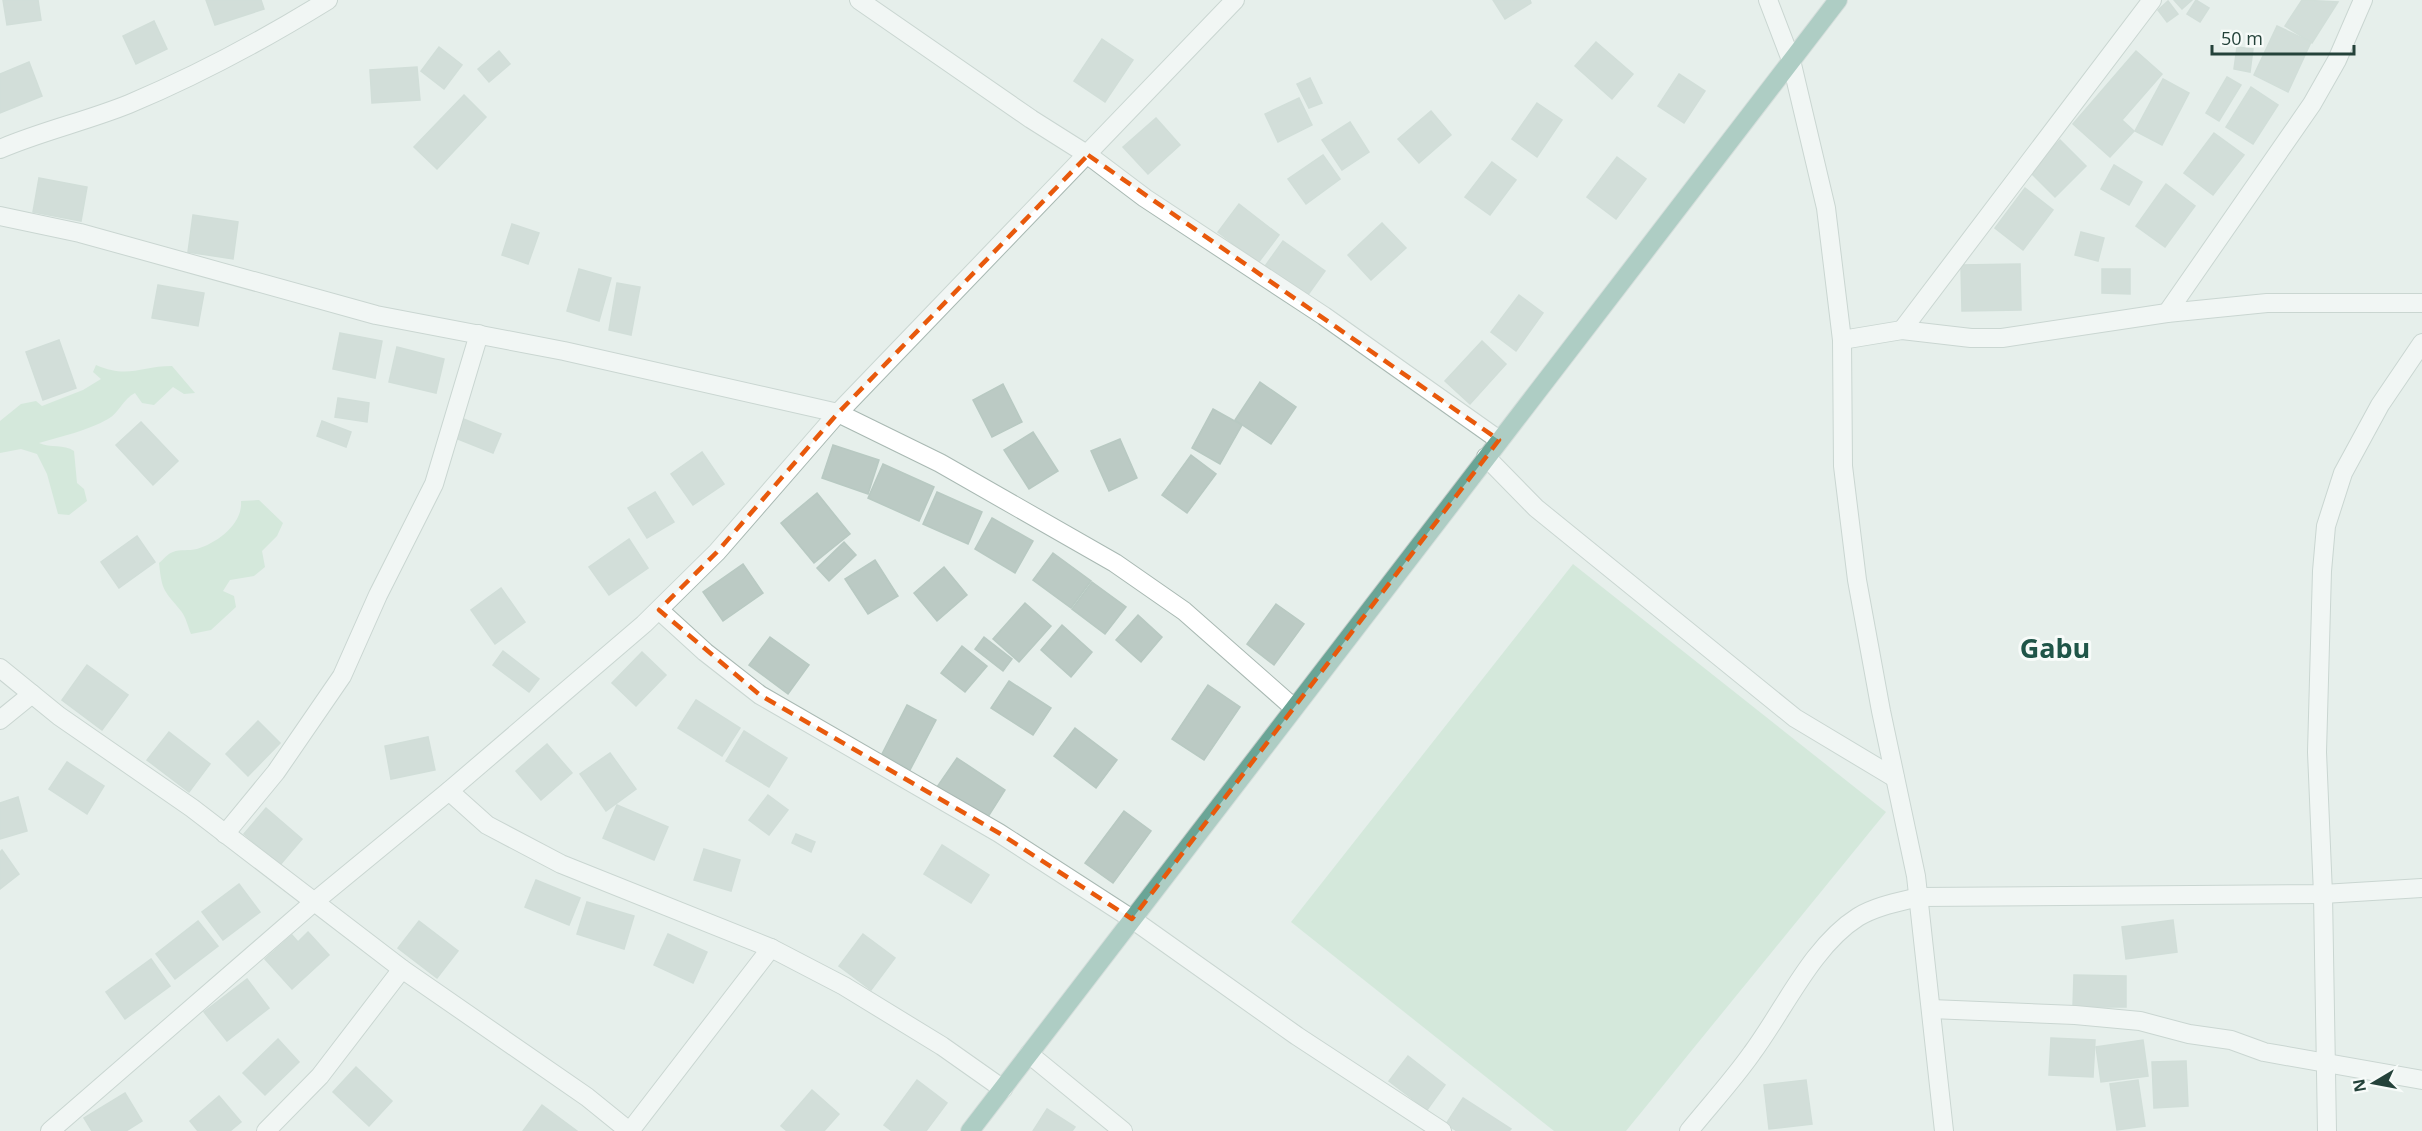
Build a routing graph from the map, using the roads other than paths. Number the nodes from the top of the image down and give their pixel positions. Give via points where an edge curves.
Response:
1 (328, 0) edge
2 (859, 0) edge
3 (1234, 0) edge
4 (1768, 0) edge
5 (1838, 0) edge
6 (2152, 0) edge
7 (2363, 0) edge
8 (1791, 60) junction
9 (0, 149) edge
10 (1088, 155) junction
11 (0, 216) edge
12 (2422, 303) edge
13 (2167, 313) junction
14 (1902, 330) junction
15 (479, 334) junction
16 (1842, 339) junction
17 (2422, 343) edge
18 (838, 413) junction
19 (1499, 440) junction
20 (1486, 457) junction
21 (659, 610) junction
22 (0, 668) edge
23 (32, 694) junction
24 (1294, 708) junction
25 (0, 720) edge
26 (1895, 778) junction
27 (449, 791) junction
28 (225, 834) junction
29 (2422, 888) edge
30 (2324, 894) junction
31 (1919, 897) junction
32 (314, 902) junction
33 (1132, 919) junction
34 (771, 948) junction
35 (402, 969) junction
36 (1931, 1009) junction
37 (1029, 1054) junction
38 (2327, 1062) junction
39 (2422, 1080) edge
40 (1003, 1089) junction
41 (50, 1131) edge
42 (266, 1131) edge
43 (629, 1131) edge
44 (970, 1131) edge
45 (1123, 1131) edge
46 (1443, 1131) edge
47 (1689, 1131) edge
48 (1944, 1131) edge
49 (2327, 1131) edge

1 - 9 street via 206,69 158,91
2 - 10 street
3 - 10 street
4 - 8 street
5 - 8 main road
6 - 14 street
7 - 13 street via 2337,60 2312,104
8 - 16 street via 1826,208
8 - 19 main road
10 - 18 street
10 - 19 street
11 - 15 street via 70,231 376,315
12 - 13 street via 2267,303
13 - 14 street via 2002,338
14 - 16 street
15 - 18 street
15 - 28 street via 434,484 342,676 276,772
16 - 26 street via 1843,466 1857,580
17 - 30 street via 2380,405 2343,473 2326,526 2317,752
18 - 21 street via 717,552
18 - 24 street via 940,463 1116,563 1184,611
19 - 20 main road
20 - 24 main road
20 - 26 street via 1536,508 1795,718
21 - 27 street
21 - 33 street via 760,695 999,833
22 - 23 street
23 - 25 street
23 - 28 street
24 - 33 main road
26 - 31 street
27 - 32 street
27 - 34 street via 487,825 561,864
28 - 32 street
29 - 30 street
30 - 31 street
30 - 38 street
31 - 36 street
31 - 47 street via 1878,908 1838,933 1802,977 1752,1054
32 - 35 street
32 - 41 street
33 - 37 main road
33 - 46 street via 1298,1036
34 - 40 street via 844,986
34 - 43 street
35 - 42 street via 320,1076
35 - 43 street via 587,1097
36 - 38 street via 2140,1021 2231,1040 2264,1052
36 - 48 street
37 - 40 main road
37 - 45 street
38 - 39 street
38 - 49 street
40 - 44 main road

